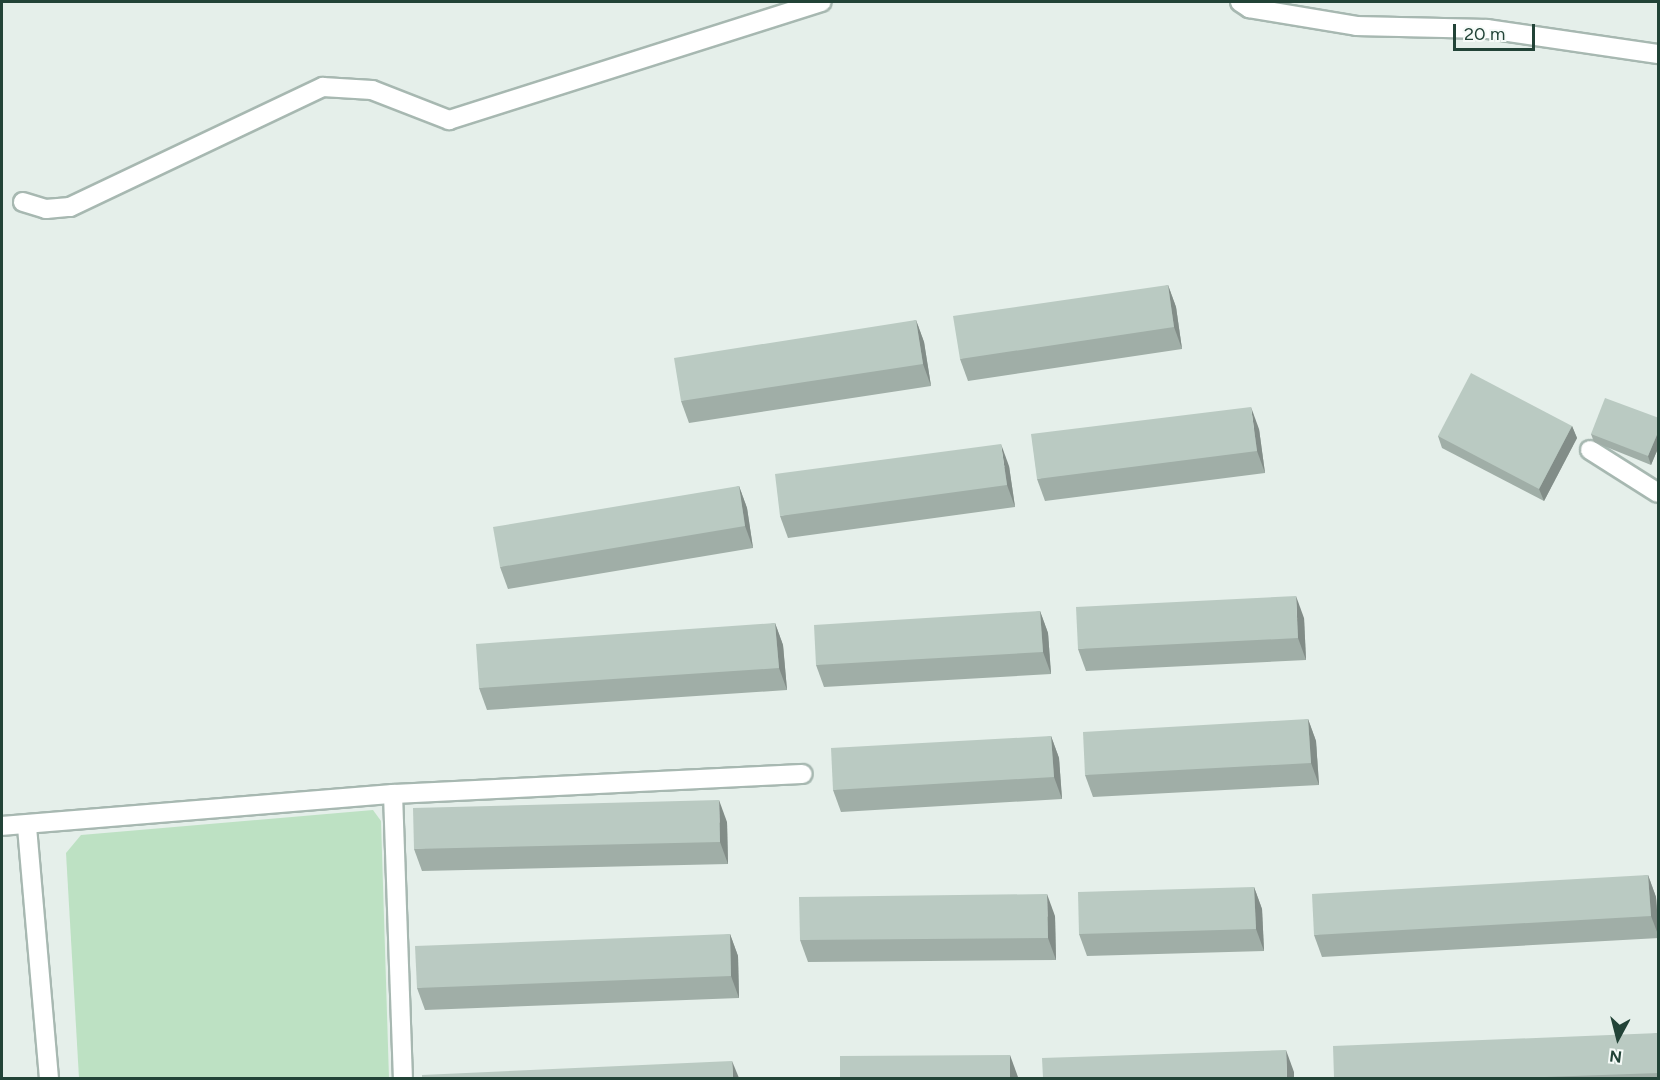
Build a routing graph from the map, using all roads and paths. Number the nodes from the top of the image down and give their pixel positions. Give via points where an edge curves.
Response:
1 (822, 2) edge
2 (1239, 2) edge
3 (1659, 54) edge
4 (23, 202) dead end
5 (1590, 450) dead end
6 (1659, 494) edge
7 (803, 774) dead end
8 (393, 794) junction
9 (2, 826) edge
10 (27, 826) junction
11 (49, 1078) edge
12 (403, 1078) edge

1 - 4 street via 449,120 372,90 323,87 70,207 46,208
2 - 3 street via 1250,8 1356,26 1487,29
5 - 6 street
7 - 8 street
8 - 10 street
8 - 12 street
9 - 10 street
10 - 11 street

